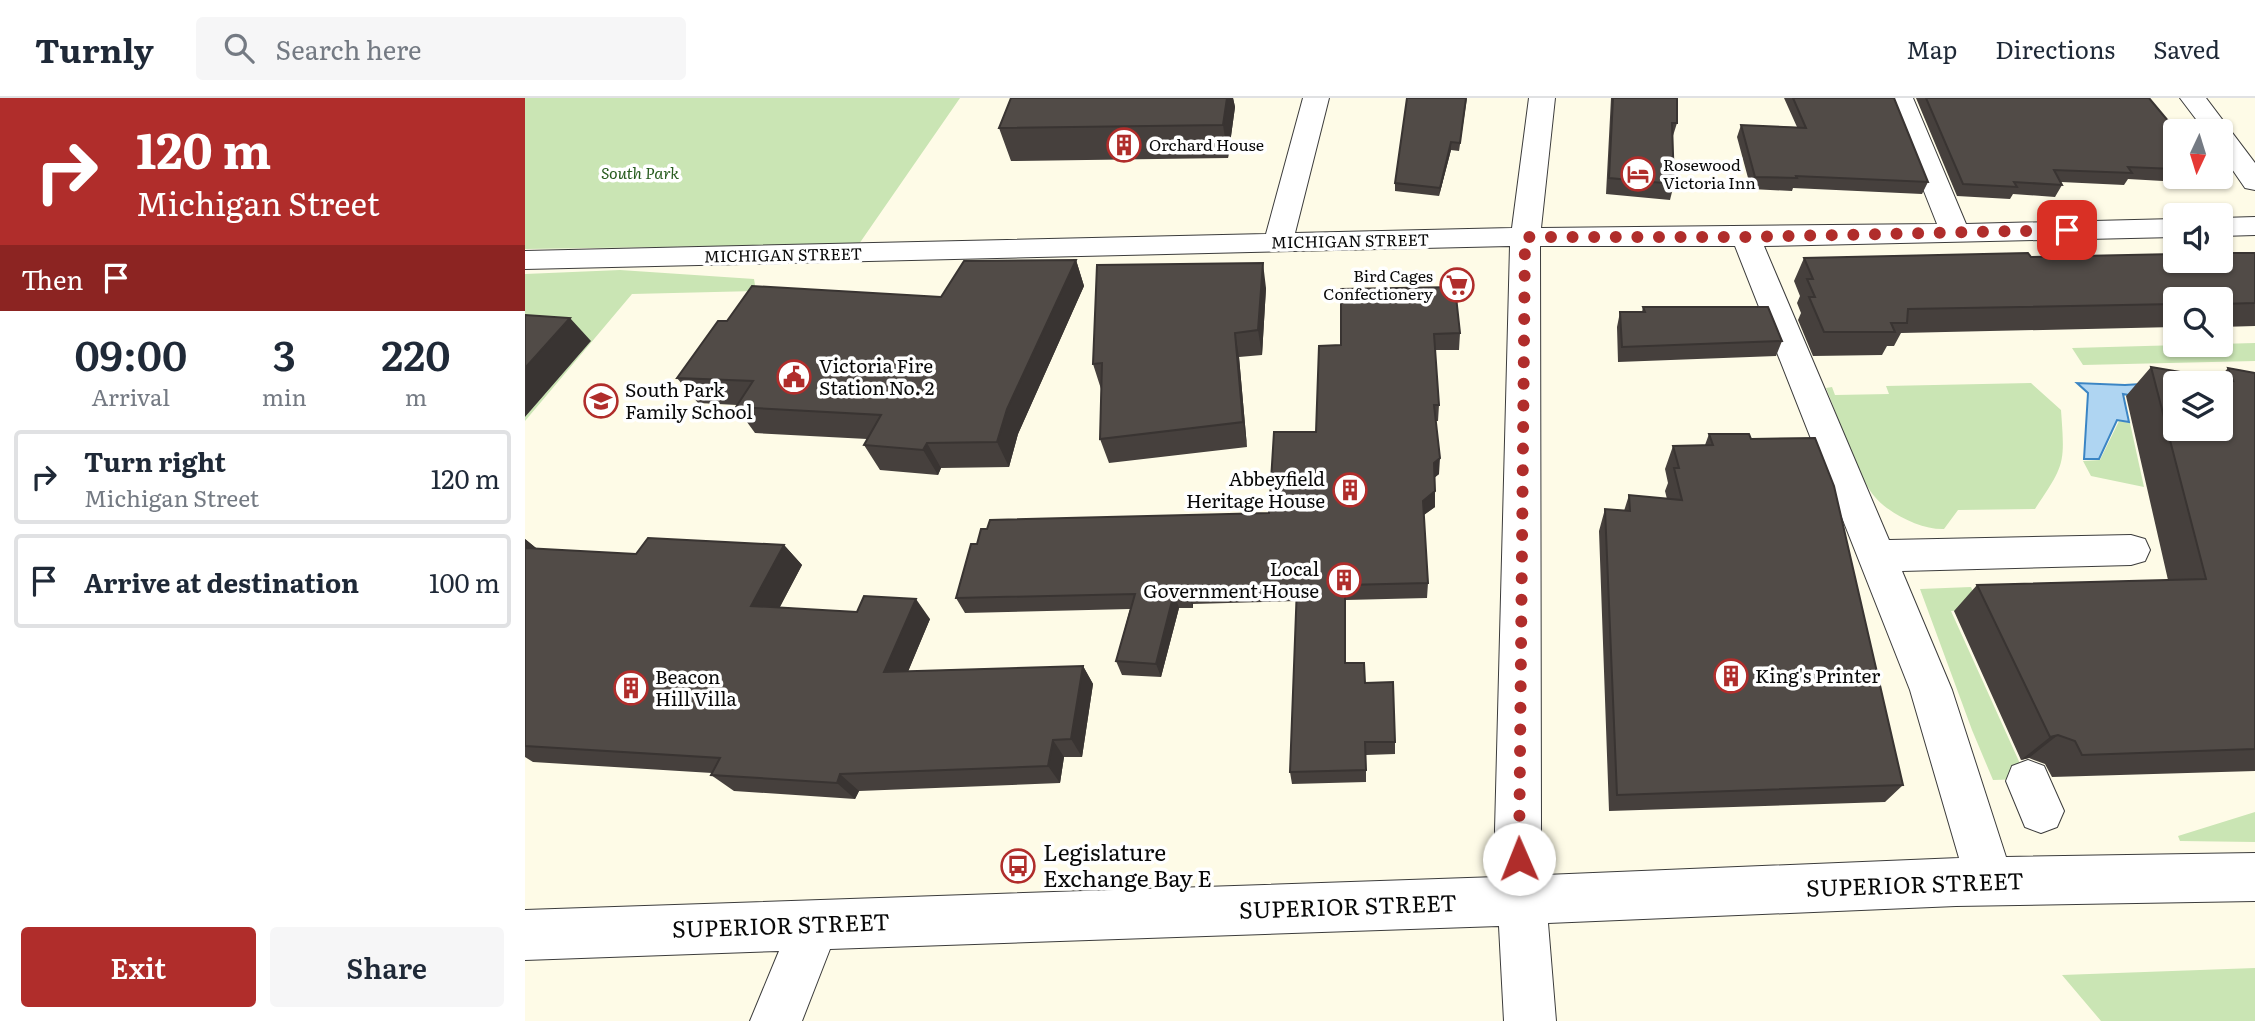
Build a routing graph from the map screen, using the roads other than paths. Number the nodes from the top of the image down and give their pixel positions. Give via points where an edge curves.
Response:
1 (1316, 98) edge
2 (1542, 98) edge
3 (1900, 98) edge
4 (2193, 98) edge
5 (2209, 119) edge
6 (2233, 152) edge
7 (2255, 182) edge
8 (2255, 226) edge
9 (2233, 227) edge
10 (2163, 228) edge
11 (1955, 232) junction
12 (1525, 237) junction
13 (1746, 237) junction
14 (1278, 243) junction
15 (525, 260) edge
16 (2131, 550) dead end
17 (1877, 556) junction
18 (2255, 877) edge
19 (1990, 882) junction
20 (1521, 901) junction
21 (815, 925) junction
22 (525, 935) edge
23 (776, 1021) edge
24 (1530, 1021) edge

1 - 14 street
2 - 12 street
3 - 11 street
4 - 5 street
6 - 7 street
8 - 9 street
10 - 11 street, MICHIGAN STREET
11 - 13 street, MICHIGAN STREET
12 - 13 street, MICHIGAN STREET
12 - 14 street, MICHIGAN STREET
12 - 20 street
13 - 17 street
14 - 15 street, MICHIGAN STREET
16 - 17 street
17 - 19 street via 1931,690
18 - 19 street, SUPERIOR STREET
19 - 20 street, SUPERIOR STREET
20 - 21 street, SUPERIOR STREET
20 - 24 street
21 - 22 street, SUPERIOR STREET
21 - 23 street

